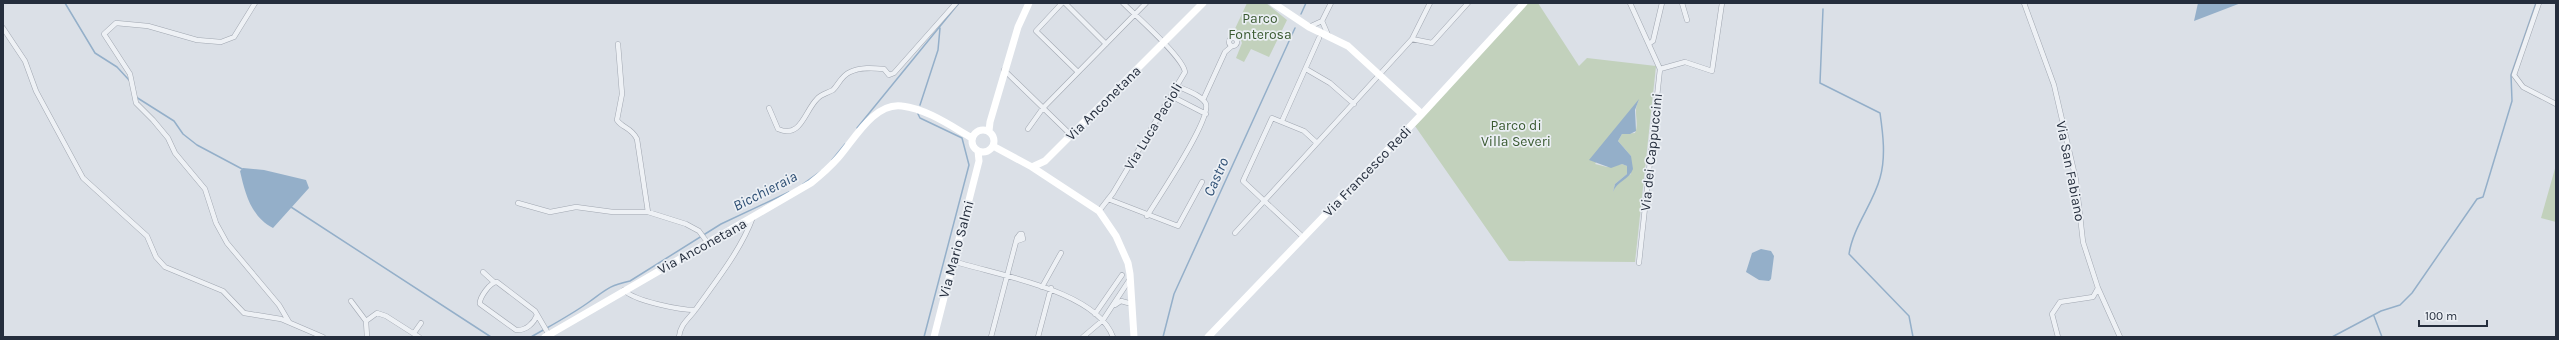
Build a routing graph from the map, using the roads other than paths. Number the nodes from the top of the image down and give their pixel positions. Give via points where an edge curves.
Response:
1 (255, 3) edge
2 (956, 3) edge
3 (1029, 3) edge
4 (1062, 3) edge
5 (1065, 3) edge
6 (1122, 3) edge
7 (1146, 3) edge
8 (1203, 3) edge
9 (1273, 3) edge
10 (1331, 3) edge
11 (1430, 3) edge
12 (1468, 3) edge
13 (1524, 3) edge
14 (1630, 3) edge
15 (1662, 3) edge
16 (1682, 3) edge
17 (1722, 3) edge
18 (2024, 3) edge
19 (2539, 3) edge
20 (1134, 14) junction
21 (1322, 20) junction
22 (1687, 20) dead end
23 (1309, 27) junction
24 (3, 28) edge
25 (1323, 35) junction
26 (1412, 39) junction
27 (1163, 43) junction
28 (1650, 43) junction
29 (618, 44) dead end
30 (1106, 44) junction
31 (1225, 52) junction
32 (1660, 69) junction
33 (1004, 70) junction
34 (1306, 70) junction
35 (1078, 72) junction
36 (1380, 75) junction
37 (1177, 86) junction
38 (1171, 96) junction
39 (1203, 100) junction
40 (1354, 104) junction
41 (2556, 104) edge
42 (769, 108) dead end
43 (1043, 108) junction
44 (1206, 114) junction
45 (1422, 114) junction
46 (1282, 121) junction
47 (1028, 129) dead end
48 (987, 130) junction
49 (1072, 135) junction
50 (972, 138) junction
51 (1317, 143) junction
52 (993, 146) junction
53 (978, 151) junction
54 (986, 152) junction
55 (979, 161) junction
56 (1032, 167) junction
57 (1202, 182) dead end
58 (1108, 199) junction
59 (1264, 201) junction
60 (518, 203) dead end
61 (1099, 211) junction
62 (648, 212) junction
63 (1147, 216) junction
64 (753, 217) junction
65 (1235, 233) dead end
66 (1303, 237) junction
67 (706, 241) junction
68 (1017, 241) dead end
69 (1061, 253) dead end
70 (953, 261) junction
71 (1639, 264) dead end
72 (483, 272) dead end
73 (1122, 275) dead end
74 (1007, 276) junction
75 (1130, 279) junction
76 (494, 282) junction
77 (1042, 286) junction
78 (1051, 288) junction
79 (2098, 288) junction
80 (624, 290) junction
81 (1121, 293) junction
82 (1131, 293) junction
83 (351, 301) dead end
84 (1124, 301) junction
85 (1132, 304) junction
86 (1113, 305) junction
87 (695, 310) junction
88 (1095, 314) junction
89 (537, 315) junction
90 (366, 320) junction
91 (1103, 320) junction
92 (289, 322) junction
93 (421, 323) dead end
94 (414, 333) junction
95 (549, 335) edge
96 (936, 336) edge
97 (323, 337) edge
98 (367, 337) edge
99 (419, 337) edge
100 (679, 337) edge
101 (991, 337) edge
102 (1038, 337) edge
103 (1083, 337) edge
104 (1113, 337) edge
105 (1134, 337) edge
106 (1208, 337) edge
107 (2058, 337) edge
108 (2120, 337) edge

1 - 92 street via 234,37 221,42 197,40 148,26 116,23 104,34 130,74 136,103 168,138 175,154 205,189 216,223 227,243
2 - 42 street via 894,73 888,75 884,69 860,69 850,72 833,90 817,98 801,124 789,132 778,129
3 - 33 street
4 - 35 street via 1036,29 1036,32
5 - 30 street
6 - 20 street
7 - 20 street
8 - 27 street, Via Anconetana
9 - 23 street
10 - 21 street
11 - 26 street
12 - 26 street via 1432,43
13 - 45 street, Via Francesco Redi
14 - 28 street, Via dei Cappuccini
15 - 28 street via 1653,42
16 - 22 street
17 - 32 street via 1712,71 1686,62
18 - 79 street, Via San Fabiano via 2054,85 2076,180 2084,242
19 - 41 street via 2514,75 2523,87
20 - 27 street
20 - 30 street
21 - 23 street
21 - 25 street
23 - 25 street
24 - 92 street via 24,61 36,91 83,178 147,236 156,257 165,268 223,291 244,313
25 - 34 street
25 - 36 street via 1348,46
26 - 36 street
27 - 37 street, Via Luca Pacioli via 1184,66 1185,72
27 - 49 street, Via Anconetana
28 - 32 street, Via dei Cappuccini
29 - 62 street via 622,94 617,120 619,124 632,130 637,139
30 - 35 street
31 - 31 street via 1229,42 1232,46
31 - 39 street
32 - 71 street, Via dei Cappuccini
33 - 43 street
33 - 48 street
34 - 40 street via 1330,83
34 - 46 street
35 - 43 street
36 - 40 street
36 - 45 street
37 - 38 street, Via Luca Pacioli
37 - 39 street
38 - 44 street
38 - 58 street, Via Luca Pacioli
39 - 44 street via 1206,104
40 - 51 street
43 - 47 street
43 - 49 street
44 - 63 street
45 - 66 street, Via Francesco Redi
46 - 51 street via 1304,131
46 - 59 street via 1272,118 1243,181
48 - 50 street via 977,132
48 - 52 street via 994,140
49 - 56 street, Via Anconetana via 1045,160
50 - 53 street
50 - 64 street, Via Anconetana via 919,110 894,106 871,120 838,158 811,183
51 - 59 street
52 - 54 street
52 - 56 street
53 - 54 street
53 - 55 street, Via Mario Salmi
54 - 55 street, Via Mario Salmi
55 - 70 street, Via Mario Salmi
56 - 61 street
57 - 63 street via 1178,226
58 - 61 street, Via Luca Pacioli
58 - 63 street
59 - 65 street
59 - 66 street
60 - 62 street via 550,212 576,207 613,212
61 - 75 street via 1116,236 1128,263
62 - 67 street via 686,224 699,232
64 - 67 street, Via Anconetana
64 - 87 street via 743,238
66 - 106 street, Via Francesco Redi
67 - 80 street, Via Anconetana
68 - 74 street
69 - 77 street
70 - 74 street
70 - 96 street, Via Mario Salmi
72 - 76 street
73 - 88 street
74 - 77 street
74 - 101 street
75 - 81 street
75 - 82 street
76 - 89 street
76 - 89 street via 480,300 480,304 516,330 522,330 533,323
77 - 78 street
78 - 88 street
78 - 102 street
79 - 107 street via 2093,297 2060,302 2052,314
79 - 108 street, Via San Fabiano
80 - 87 street via 629,295 648,301
80 - 95 street, Via Anconetana
81 - 82 street
81 - 86 street
82 - 84 street
82 - 85 street
83 - 90 street
84 - 85 street
84 - 86 street
85 - 105 street
86 - 91 street
87 - 100 street via 682,325
88 - 91 street
89 - 95 street
90 - 94 street via 373,314 380,313
90 - 98 street
91 - 103 street
91 - 104 street
92 - 97 street
93 - 94 street
94 - 99 street

